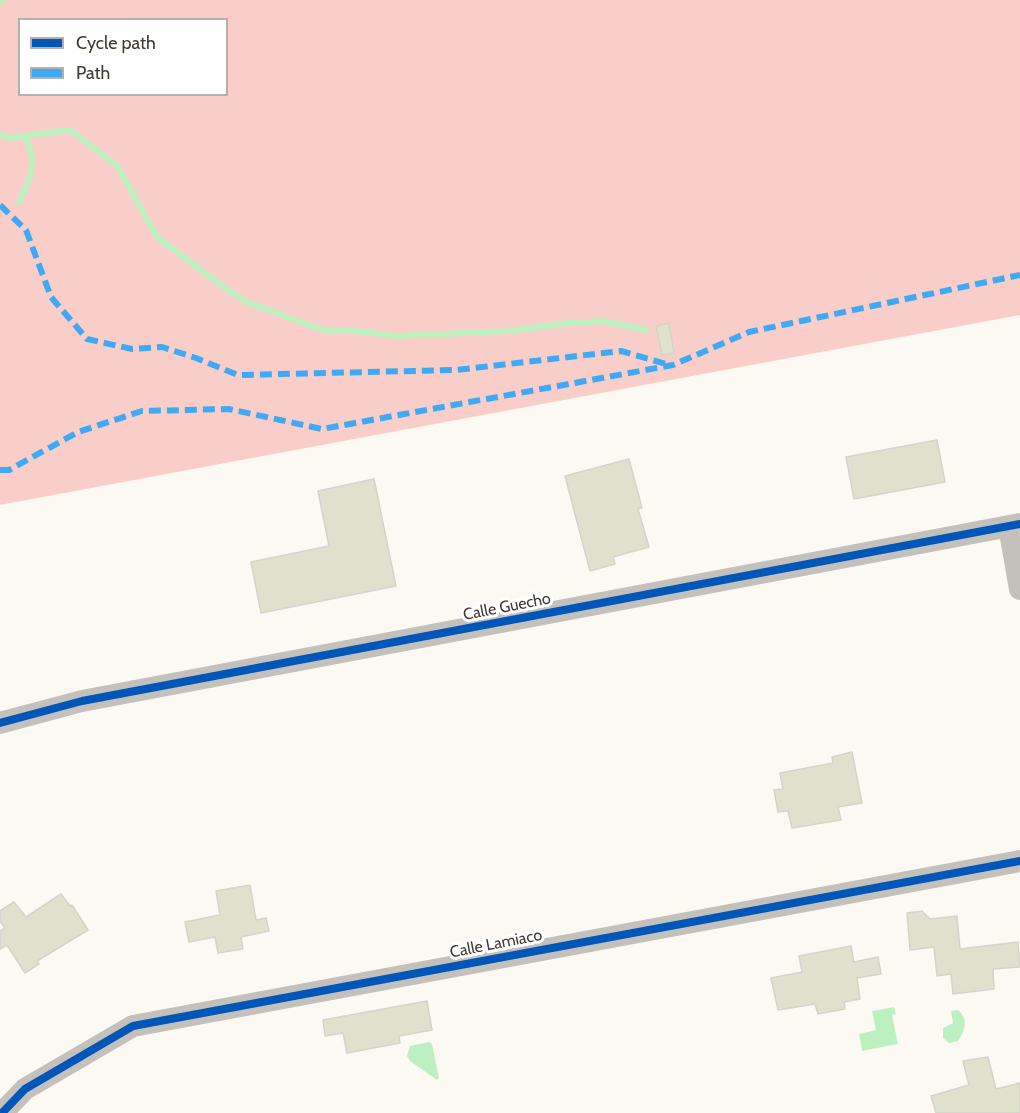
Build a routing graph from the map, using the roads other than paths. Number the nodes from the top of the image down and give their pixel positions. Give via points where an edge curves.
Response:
1 (1015, 525) edge
2 (1020, 589) edge
3 (0, 723) edge
4 (1020, 861) edge
5 (2, 1113) edge

1 - 2 street
1 - 3 street, Calle Guecho via 82,701
4 - 5 street, Calle Lamiaco via 133,1026 25,1089

